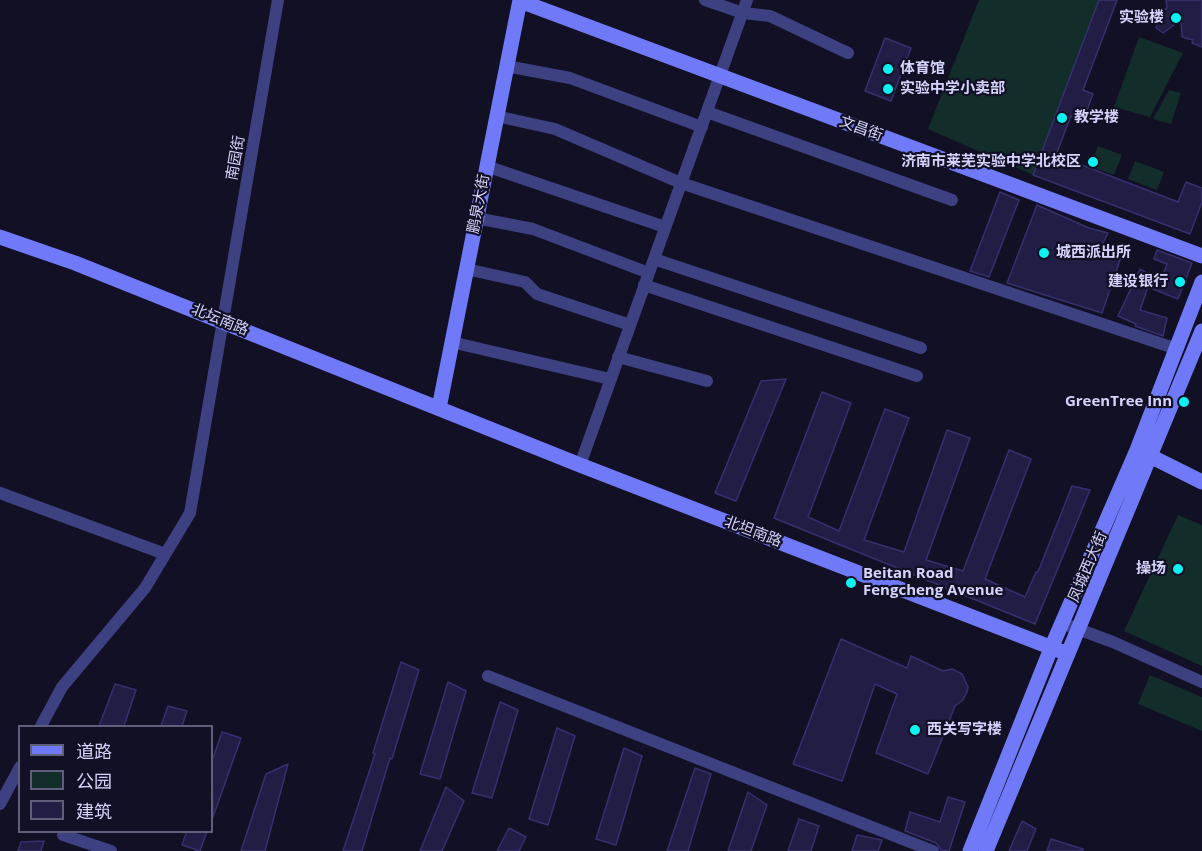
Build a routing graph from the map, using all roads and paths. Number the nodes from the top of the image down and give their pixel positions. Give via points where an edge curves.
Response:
1 (278, 0) edge
2 (705, 0) edge
3 (747, 0) edge
4 (520, 1) edge
5 (742, 13) junction
6 (848, 53) dead end
7 (506, 66) junction
8 (707, 112) junction
9 (496, 117) junction
10 (702, 127) junction
11 (486, 166) junction
12 (681, 183) junction
13 (952, 200) dead end
14 (476, 218) junction
15 (665, 227) junction
16 (0, 237) edge
17 (1202, 256) edge
18 (654, 259) junction
19 (466, 269) junction
20 (649, 273) junction
21 (1202, 282) edge
22 (644, 285) junction
23 (224, 321) junction
24 (630, 325) junction
25 (1202, 331) edge
26 (451, 342) junction
27 (921, 348) dead end
28 (1177, 349) junction
29 (618, 357) junction
30 (917, 376) dead end
31 (610, 379) junction
32 (707, 381) dead end
33 (439, 408) junction
34 (1137, 450) junction
35 (1151, 457) junction
36 (580, 465) junction
37 (1202, 482) edge
38 (0, 493) edge
39 (165, 554) junction
40 (1071, 627) junction
41 (1052, 646) junction
42 (1068, 654) junction
43 (488, 676) dead end
44 (1202, 682) edge
45 (42, 725) edge
46 (18, 771) edge
47 (0, 804) edge
48 (63, 835) dead end
49 (111, 851) edge
50 (933, 851) edge
51 (970, 851) edge
52 (986, 851) edge

1 - 23 street, 南园街
2 - 5 street
3 - 5 street
4 - 7 main road, 鹏泉大街
4 - 17 main road, 文昌街
5 - 6 street via 770,16
5 - 8 street
7 - 9 main road, 鹏泉大街
7 - 10 street via 570,78
8 - 10 street
8 - 13 street
9 - 11 main road, 鹏泉大街
9 - 12 street via 555,129
10 - 12 street
11 - 14 main road, 鹏泉大街
11 - 15 street
12 - 15 street
12 - 28 street
14 - 19 main road, 鹏泉大街
14 - 20 street via 533,230
15 - 18 street
16 - 23 main road, 北坛南路
18 - 20 street
18 - 27 street
19 - 24 street via 525,282 537,294
19 - 26 main road, 鹏泉大街
20 - 22 street
21 - 28 main road, 凤城西大街
22 - 24 street
22 - 30 street
23 - 33 main road, 北坛南路
23 - 39 street, 南园街 via 190,513
24 - 29 street
25 - 35 main road, 凤城西大街
26 - 31 street
26 - 33 main road, 鹏泉大街
28 - 34 main road, 凤城西大街
29 - 31 street
29 - 32 street
31 - 36 street
33 - 36 main road, 北坦南路
34 - 35 main road
34 - 40 main road, 凤城西大街
35 - 37 main road
35 - 40 main road, 凤城西大街
36 - 41 main road, 北坦南路
38 - 39 street
39 - 45 street, 南园街 via 145,588 62,687
40 - 41 main road, 凤城西大街
40 - 42 main road, 凤城西大街
40 - 44 street
41 - 42 main road, 北坦南路
41 - 51 main road, 凤城西大街
42 - 52 main road, 凤城西大街
43 - 50 street
46 - 47 street
48 - 49 street

